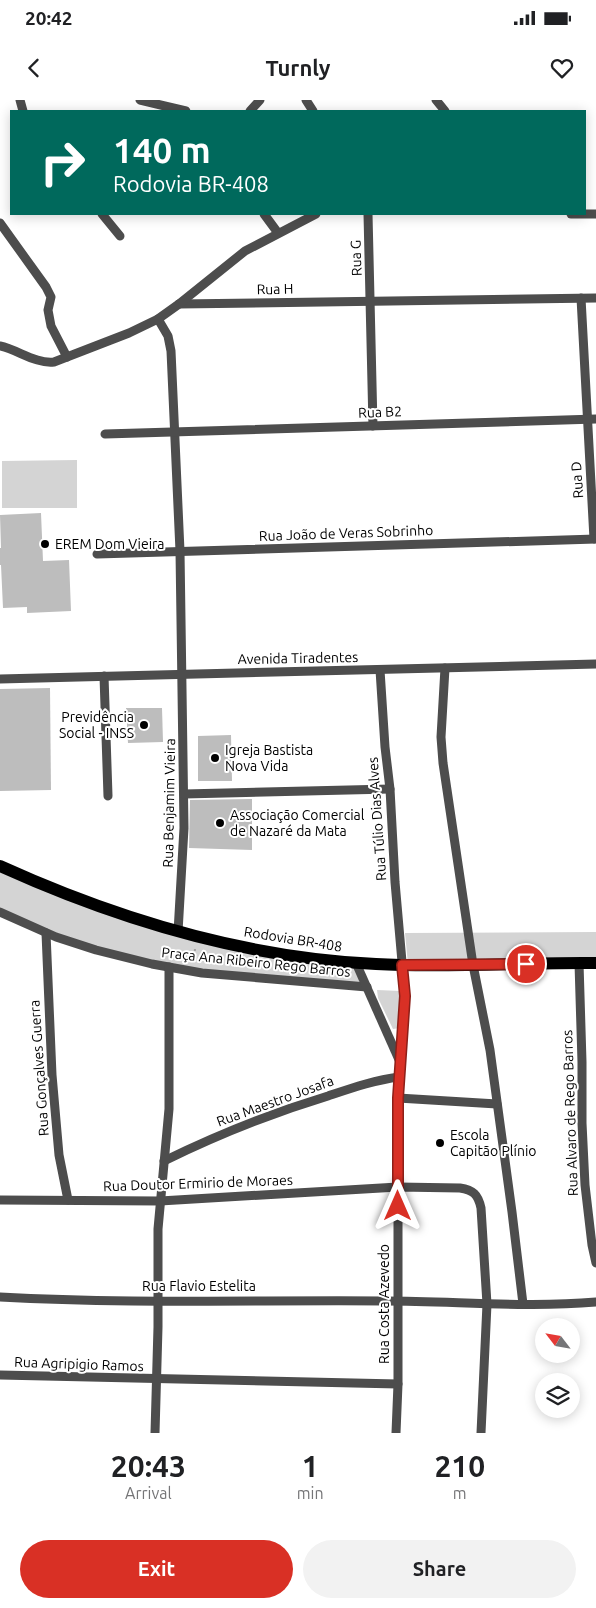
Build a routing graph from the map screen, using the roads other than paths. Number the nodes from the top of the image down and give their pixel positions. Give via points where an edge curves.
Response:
1 (140, 100) edge
2 (260, 100) edge
3 (436, 100) edge
4 (182, 110) edge
5 (251, 110) edge
6 (444, 110) edge
7 (103, 215) edge
8 (265, 215) edge
9 (314, 215) edge
10 (368, 215) edge
11 (0, 224) edge
12 (278, 233) junction
13 (120, 236) dead end
14 (581, 298) junction
15 (596, 298) edge
16 (371, 302) junction
17 (179, 304) junction
18 (158, 319) junction
19 (0, 340) edge
20 (4, 347) edge
21 (67, 357) junction
22 (591, 419) edge
23 (373, 426) junction
24 (175, 432) junction
25 (105, 434) dead end
26 (595, 539) edge
27 (180, 552) junction
28 (96, 554) dead end
29 (596, 664) edge
30 (445, 668) junction
31 (380, 670) junction
32 (182, 674) junction
33 (104, 676) junction
34 (0, 679) edge
35 (390, 789) junction
36 (184, 794) junction
37 (108, 796) dead end
38 (0, 866) edge
39 (0, 912) edge
40 (178, 932) junction
41 (46, 933) junction
42 (579, 962) junction
43 (356, 963) junction
44 (596, 963) edge
45 (474, 964) junction
46 (402, 965) junction
47 (169, 967) junction
48 (368, 987) junction
49 (401, 1064) junction
50 (399, 1077) junction
51 (398, 1098) junction
52 (497, 1104) junction
53 (164, 1161) junction
54 (398, 1187) junction
55 (0, 1200) edge
56 (68, 1200) junction
57 (160, 1201) junction
58 (596, 1263) edge
59 (0, 1297) edge
60 (158, 1300) junction
61 (398, 1301) junction
62 (596, 1302) edge
63 (487, 1304) junction
64 (523, 1304) junction
65 (0, 1375) edge
66 (157, 1380) junction
67 (398, 1384) junction
68 (155, 1433) edge
69 (396, 1433) edge
70 (481, 1433) edge

1 - 4 street
2 - 5 street
3 - 6 street
7 - 13 street
8 - 12 street
9 - 12 street
10 - 16 street, Rua G
11 - 21 street via 46,287 51,297 48,310 51,326
12 - 17 street via 245,251
14 - 15 street
14 - 16 street
14 - 22 street, Rua D
16 - 17 street, Rua H
16 - 23 street, Rua G
17 - 18 street
18 - 21 street
18 - 24 street, Rua Benjamim Vieira via 168,336 171,350
19 - 20 street
20 - 21 street via 47,363
22 - 23 street, Rua B2
22 - 26 street, Rua D
23 - 24 street, Rua B2
24 - 25 street, Rua B2
24 - 27 street, Rua Benjamim Vieira
26 - 27 street, Rua João de Veras Sobrinho
27 - 28 street, Rua João de Veras Sobrinho
27 - 32 street, Rua Benjamim Vieira
29 - 30 street, Avenida Tiradentes
30 - 31 street, Avenida Tiradentes
30 - 45 street via 441,737 443,763
31 - 32 street, Avenida Tiradentes
31 - 35 street, Rua Túlio Dias Alves
32 - 33 street, Avenida Tiradentes
32 - 36 street, Rua Benjamim Vieira
33 - 34 street, Avenida Tiradentes
33 - 37 street
35 - 36 street
35 - 46 street, Rua Túlio Dias Alves
36 - 40 street, Rua Benjamim Vieira
38 - 40 main road, Rodovia BR-408 via 107,910
39 - 41 street, Praça Ana Ribeiro Rego Barros
40 - 43 main road, Rodovia BR-408 via 247,948
41 - 47 street, Praça Ana Ribeiro Rego Barros via 96,950
41 - 56 street, Rua Gonçalves Guerra via 52,1075 59,1155
42 - 44 main road, Rodovia BR-408
42 - 45 main road, Rodovia BR-408
42 - 58 street, Rua Alvaro de Rego Barros via 584,1176
43 - 46 main road, Rodovia BR-408
43 - 48 street
45 - 46 main road, Rodovia BR-408
45 - 52 street
46 - 49 street, Rua Costa Azevedo via 405,996
47 - 48 street, Praça Ana Ribeiro Rego Barros via 272,980
47 - 53 street via 169,1109
48 - 49 street
49 - 50 street, Rua Costa Azevedo
50 - 51 street, Rua Costa Azevedo
50 - 53 street, Rua Maestro Josafa via 370,1083 258,1120
51 - 52 street
51 - 54 street, Rua Costa Azevedo
52 - 64 street
53 - 57 street
54 - 57 street, Rua Doutor Ermirio de Moraes
54 - 61 street, Rua Costa Azevedo
54 - 63 street, Rua Doutor Ermirio de Moraes via 460,1188 476,1193 481,1208
55 - 56 street, Rua Doutor Ermirio de Moraes
56 - 57 street, Rua Doutor Ermirio de Moraes
57 - 60 street
59 - 60 street, Rua Flavio Estelita
60 - 61 street, Rua Flavio Estelita
60 - 66 street
61 - 63 street, Rua Flavio Estelita
61 - 67 street, Rua Costa Azevedo
62 - 64 street, Rua Flavio Estelita
63 - 64 street, Rua Flavio Estelita
63 - 70 street
65 - 66 street, Rua Agripigio Ramos
66 - 67 street, Rua Agripigio Ramos
66 - 68 street
67 - 69 street, Rua Costa Azevedo

